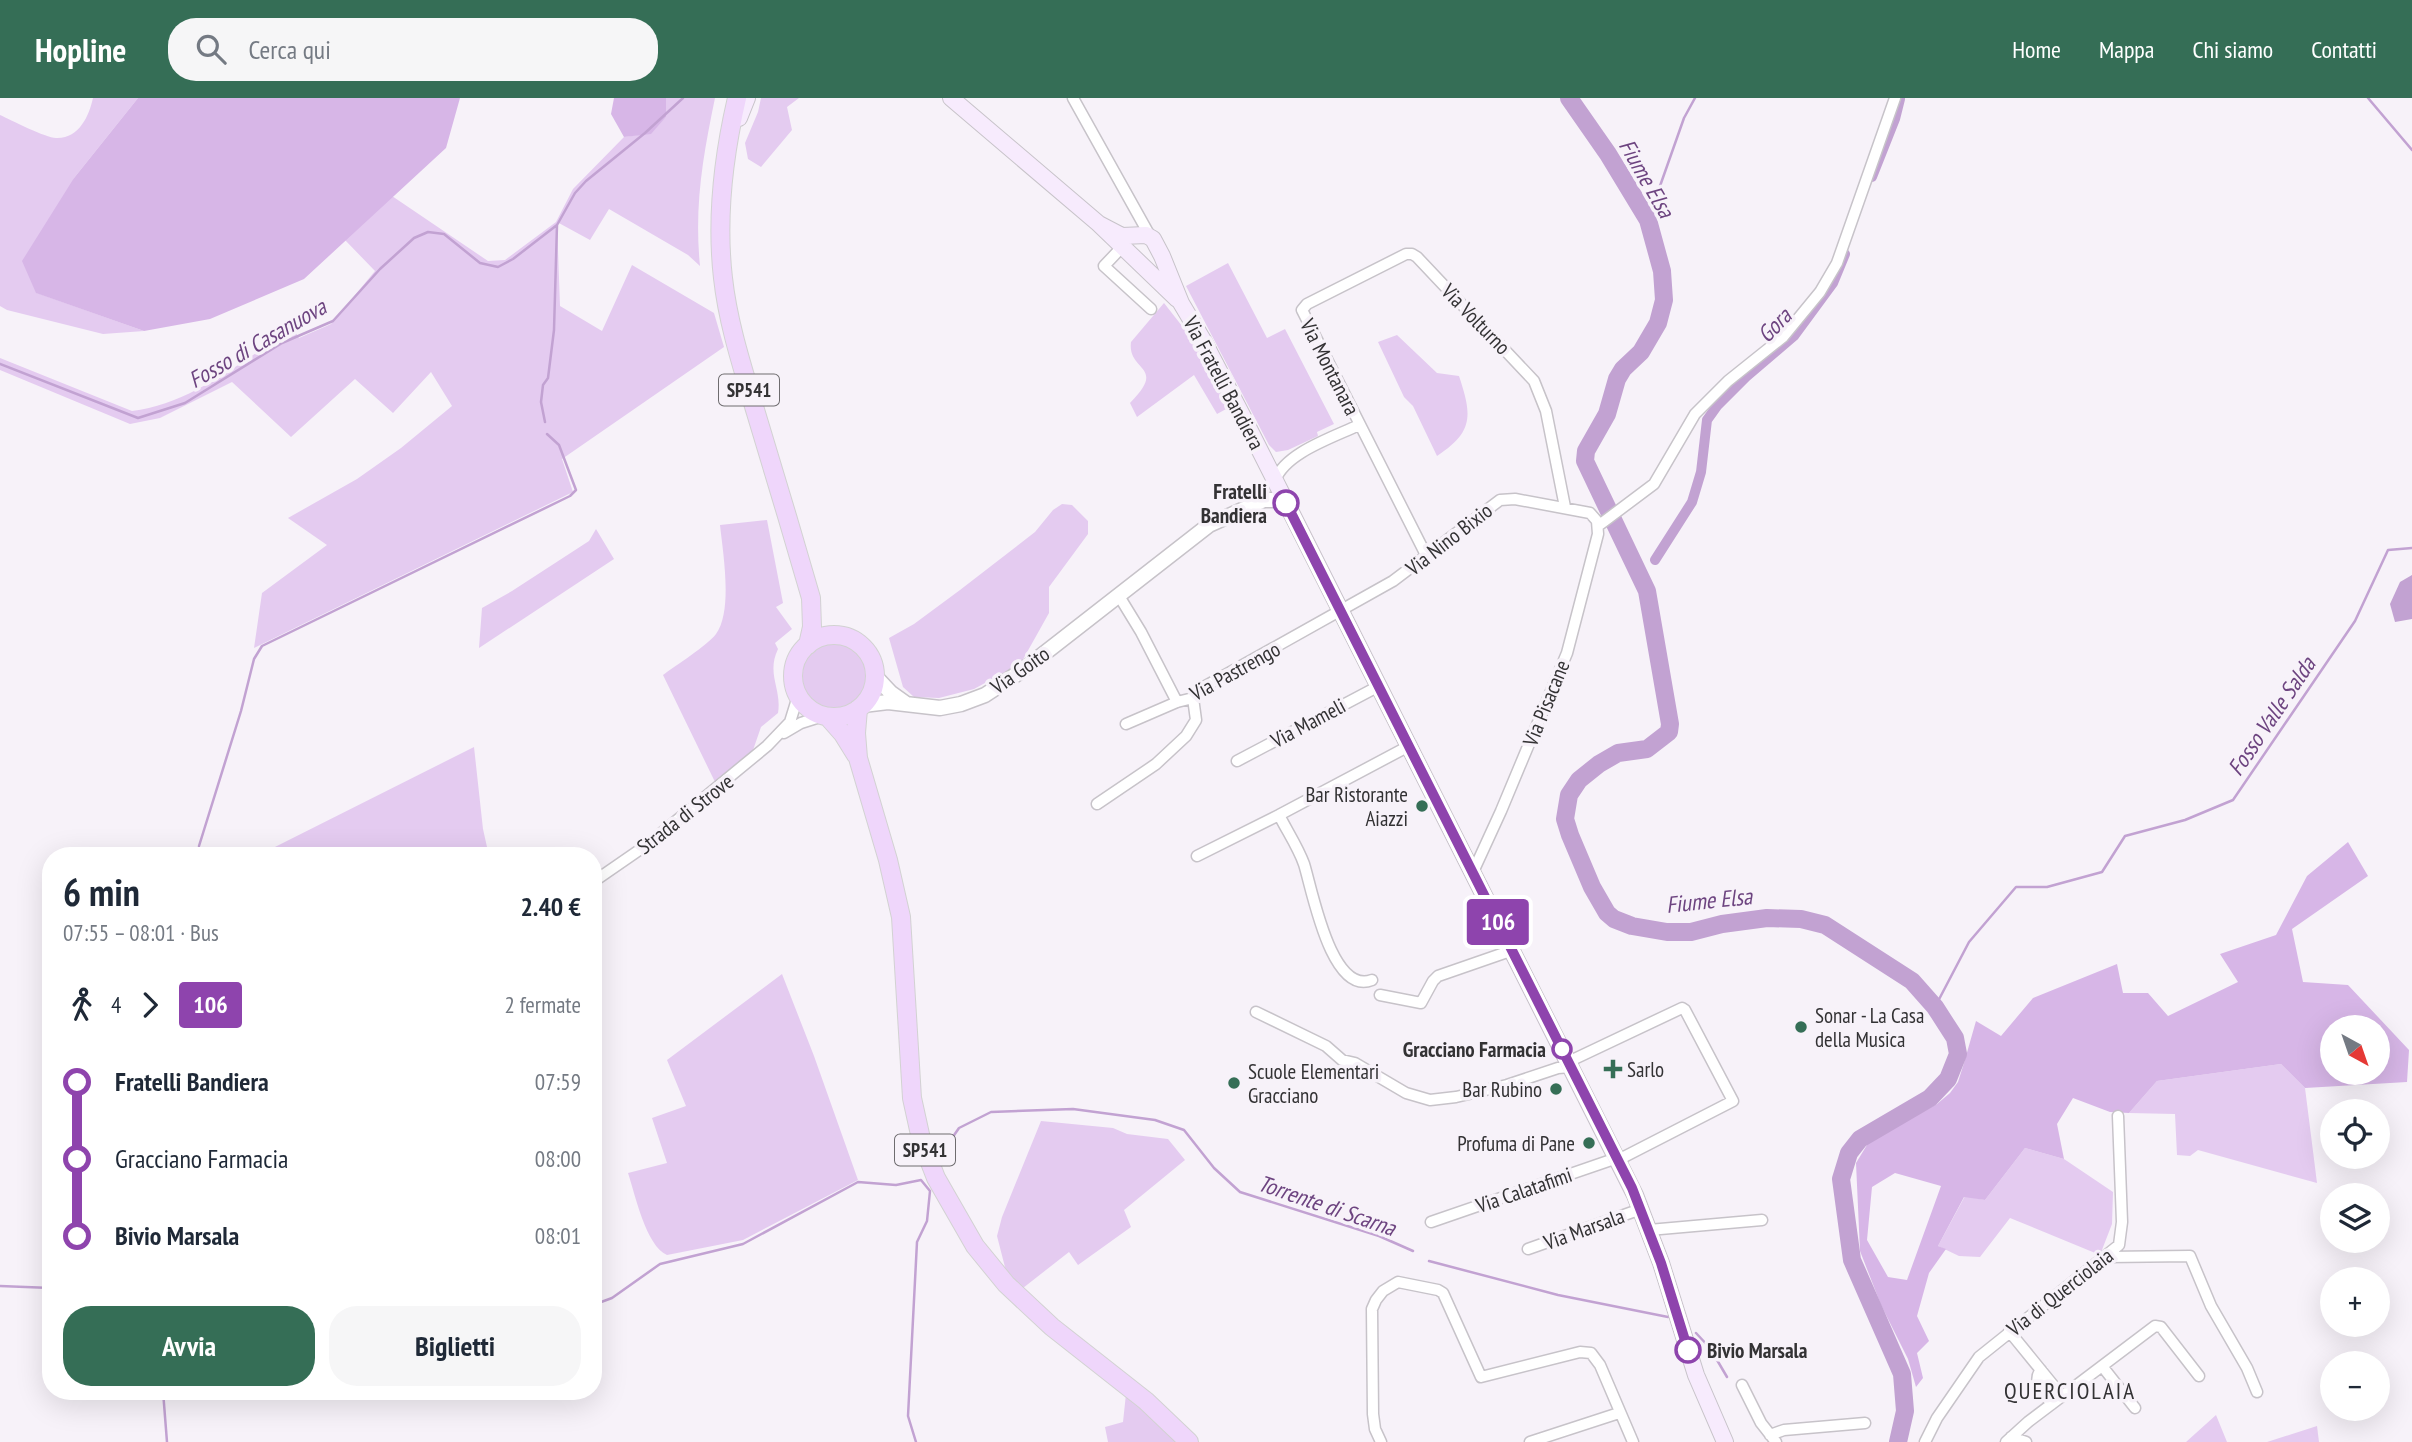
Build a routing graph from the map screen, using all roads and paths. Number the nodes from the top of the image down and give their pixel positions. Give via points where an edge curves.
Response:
1 (737, 98) edge
2 (745, 98) edge
3 (951, 98) edge
4 (1073, 98) edge
5 (1895, 98) edge
6 (723, 176) junction
7 (1099, 224) junction
8 (1143, 236) junction
9 (1124, 250) junction
10 (1164, 259) junction
11 (1149, 271) junction
12 (1181, 303) junction
13 (1152, 309) dead end
14 (1302, 309) joint
15 (1359, 425) junction
16 (1263, 456) junction
17 (1294, 457) junction
18 (1275, 481) junction
19 (1285, 500) junction
20 (1565, 507) junction
21 (1241, 509) junction
22 (1603, 523) junction
23 (1426, 555) junction
24 (1119, 596) junction
25 (811, 598) junction
26 (1341, 611) junction
27 (839, 636) junction
28 (808, 645) junction
29 (875, 676) junction
30 (1379, 686) junction
31 (798, 696) junction
32 (1194, 698) junction
33 (1177, 702) junction
34 (906, 704) junction
35 (860, 707) junction
36 (826, 716) junction
37 (1126, 724) dead end
38 (773, 741) junction
39 (1409, 746) junction
40 (858, 758) junction
41 (1237, 761) dead end
42 (1097, 804) dead end
43 (1279, 815) junction
44 (1197, 856) dead end
45 (1473, 872) junction
46 (602, 876) edge
47 (1513, 950) junction
48 (1372, 980) dead end
49 (1380, 995) dead end
50 (1256, 1012) dead end
51 (1570, 1064) junction
52 (2118, 1116) dead end
53 (1617, 1159) junction
54 (1641, 1209) junction
55 (1762, 1220) dead end
56 (1431, 1222) dead end
57 (1649, 1230) junction
58 (1528, 1249) dead end
59 (2107, 1256) junction
60 (2009, 1331) junction
61 (2102, 1366) junction
62 (2040, 1370) junction
63 (2199, 1376) dead end
64 (1742, 1385) dead end
65 (2257, 1392) dead end
66 (2062, 1396) junction
67 (2052, 1404) junction
68 (2135, 1408) dead end
69 (1619, 1413) junction
70 (1865, 1423) dead end
71 (1773, 1438) edge
72 (2008, 1439) edge
73 (1189, 1442) edge
74 (1381, 1442) edge
75 (1530, 1442) edge
76 (1633, 1442) edge
77 (1725, 1442) edge
78 (1925, 1442) edge
79 (2026, 1442) edge

1 - 6 main road, SP541
2 - 6 main road, SP541
3 - 7 main road, Via Fratelli Bandiera
4 - 8 street
5 - 22 street via 1828,280 1783,337 1703,405 1657,481
6 - 25 main road, SP541 via 719,232 728,310
7 - 8 main road, Via Fratelli Bandiera via 1122,236
7 - 9 main road, Via Fratelli Bandiera
8 - 9 main road
8 - 10 main road, Via Fratelli Bandiera
9 - 11 main road, Via Fratelli Bandiera
9 - 13 street via 1104,266
10 - 11 main road
10 - 12 main road, Via Fratelli Bandiera
11 - 12 main road, Via Fratelli Bandiera
12 - 16 main road, Via Fratelli Bandiera
14 - 15 street, Via Montanara
14 - 20 street, Via Volturno via 1406,254 1417,257 1534,381 1546,411
15 - 17 street, Via Montanara
15 - 23 street, Via Montanara
16 - 17 street, Via Montanara
16 - 18 main road, Via Fratelli Bandiera
17 - 18 street, Via Montanara
18 - 19 main road, Via Fratelli Bandiera
18 - 21 street, Via Goito
19 - 21 street, Via Goito via 1268,499
19 - 26 main road, Via Fratelli Bandiera
20 - 22 street, Via Nino Bixio via 1592,514
20 - 23 street, Via Nino Bixio via 1500,500
21 - 24 street, Via Goito via 1209,525
22 - 45 street, Via Pisacane via 1567,653
23 - 26 street, Via Nino Bixio via 1400,577
24 - 33 street
24 - 34 street, Via Goito via 990,692 940,708
25 - 27 main road, SP541
25 - 28 main road, SP541
26 - 30 main road, Via Fratelli Bandiera
26 - 32 street, Via Pastrengo via 1202,688
27 - 28 main road
27 - 29 main road, SP541 via 851,639 868,654
28 - 31 main road, SP541 via 794,669
29 - 34 street
29 - 35 main road, SP541 via 870,696
30 - 39 main road, Via Fratelli Bandiera
30 - 41 street, Via Mameli
31 - 36 main road, SP541 via 810,710
31 - 38 street, Strada di Strove via 790,722
32 - 33 street, Via Pastrengo
32 - 42 street via 1195,720 1186,736 1156,764
33 - 37 street, Via Pastrengo
34 - 35 street, Via Goito
35 - 36 main road via 849,714
35 - 40 main road, SP541
36 - 38 street, Strada di Strove via 801,723
36 - 40 main road, SP541
38 - 46 street, Strada di Strove via 668,829
39 - 43 street
39 - 45 main road, Via Fratelli Bandiera
40 - 73 main road, SP541 via 899,906 912,1098 921,1139 941,1186 975,1245 1006,1284
43 - 44 street
43 - 48 street via 1303,862 1320,927 1336,958 1358,981
45 - 47 main road, Via Fratelli Bandiera
47 - 49 street via 1440,975 1421,1003
47 - 51 main road, Via Fratelli Bandiera
50 - 51 street via 1406,1093 1430,1100 1465,1095
51 - 53 main road, Via Fratelli Bandiera
51 - 53 street, Via Calatafimi via 1683,1008 1733,1101
52 - 59 street, Via di Querciolaia via 2122,1230 2119,1245
53 - 54 main road, Via Fratelli Bandiera
53 - 56 street, Via Calatafimi
54 - 57 main road, Via Fratelli Bandiera
54 - 58 street, Via Marsala
55 - 57 street
57 - 77 main road, Via Fratelli Bandiera via 1696,1375
59 - 60 street, Via di Querciolaia
59 - 65 street via 2190,1256
60 - 62 street
60 - 78 street, Via di Querciolaia via 1970,1368
61 - 63 street via 2158,1326
61 - 66 street
61 - 68 street
62 - 66 street
62 - 67 street via 2036,1381
64 - 71 street
66 - 67 street
67 - 72 street
69 - 74 street via 1600,1365 1589,1352 1480,1377 1442,1292 1394,1282 1380,1294 1372,1312 1373,1414
69 - 75 street
69 - 76 street
70 - 71 street via 1784,1430
72 - 79 street

